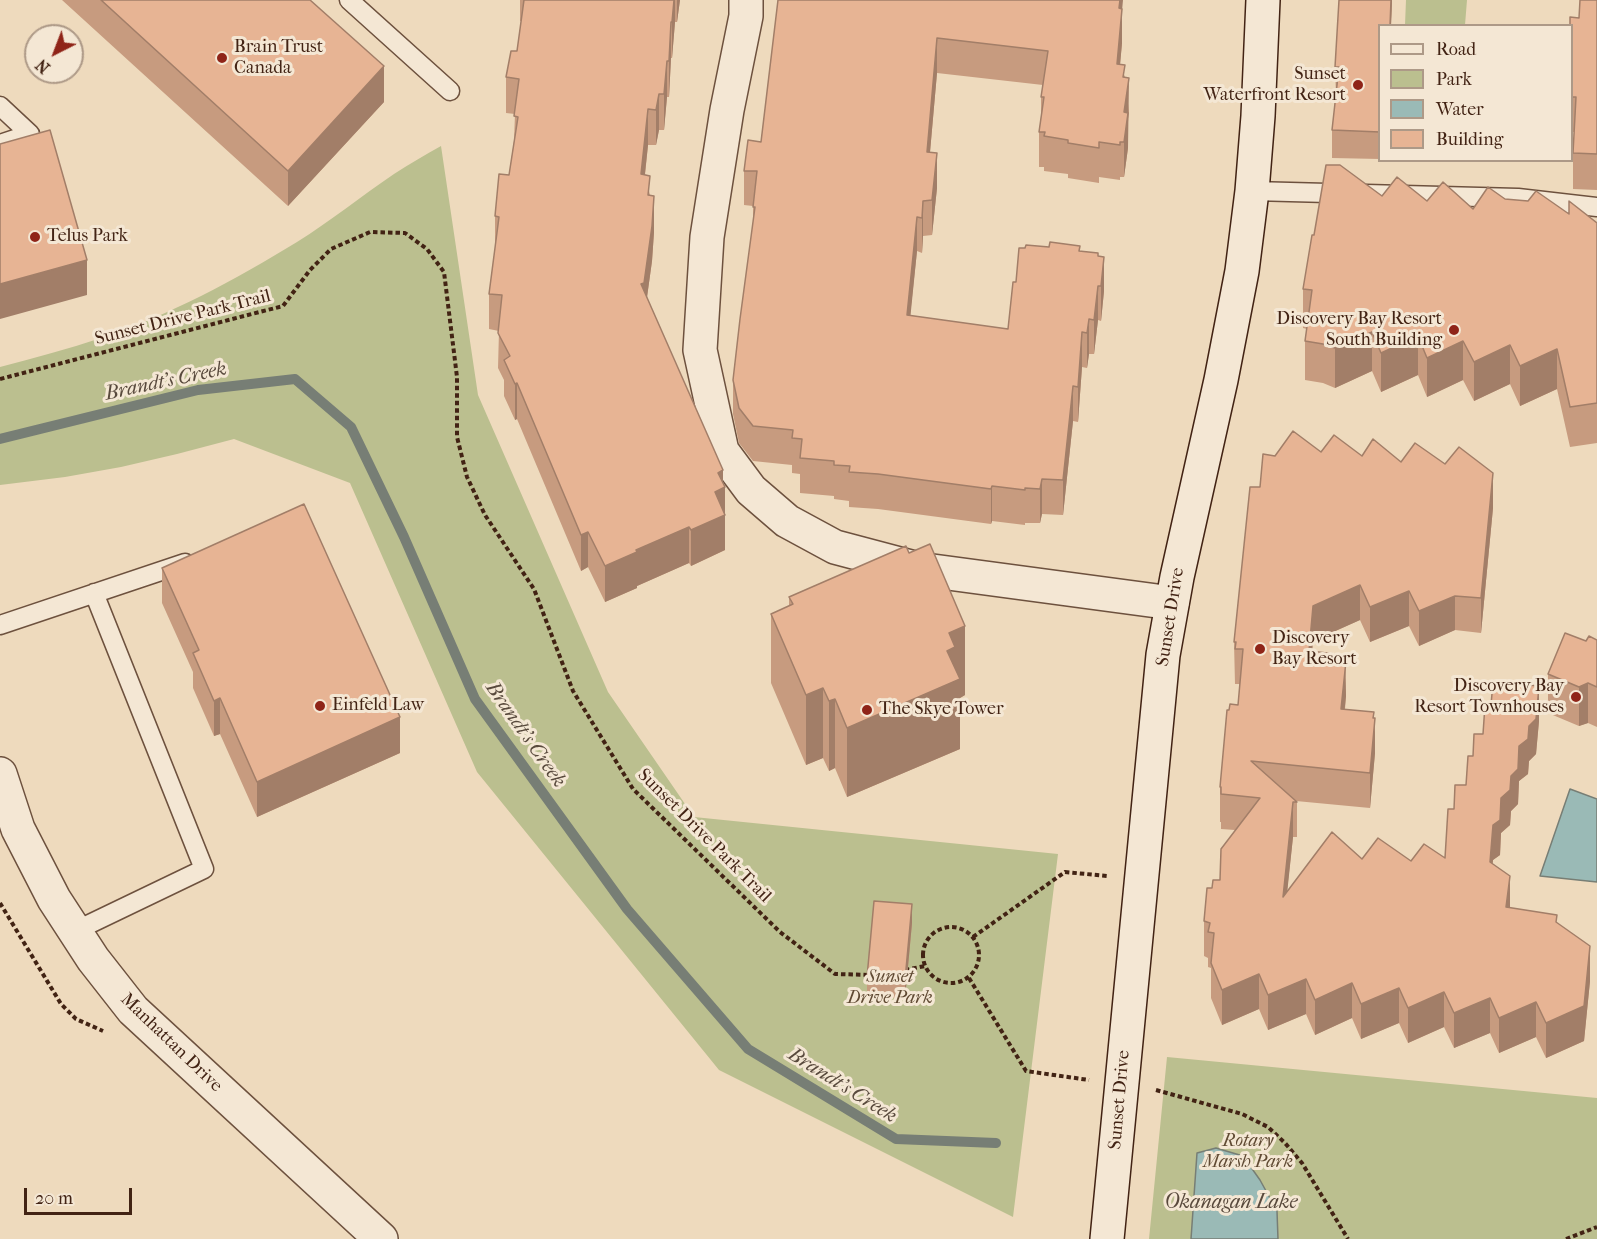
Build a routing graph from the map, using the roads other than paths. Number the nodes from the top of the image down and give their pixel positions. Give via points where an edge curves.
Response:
1 (349, 0) edge
2 (746, 0) edge
3 (1263, 0) edge
4 (450, 92) dead end
5 (0, 106) edge
6 (0, 144) edge
7 (1252, 191) junction
8 (1597, 207) edge
9 (201, 558) edge
10 (94, 593) junction
11 (1172, 603) junction
12 (0, 625) edge
13 (0, 774) edge
14 (75, 931) junction
15 (381, 1239) edge
16 (1107, 1239) edge

1 - 4 lane
2 - 11 street via 707,237 700,351 722,451 751,490 787,521 835,547 918,569
3 - 7 street, Sunset Drive
5 - 6 lane via 30,134
7 - 8 lane via 1518,198
7 - 11 street, Sunset Drive via 1221,380
9 - 10 lane
10 - 12 lane
10 - 14 lane via 204,869
11 - 16 street, Sunset Drive via 1163,655
13 - 14 street, Manhattan Drive via 18,829
14 - 15 street, Manhattan Drive via 133,1010

